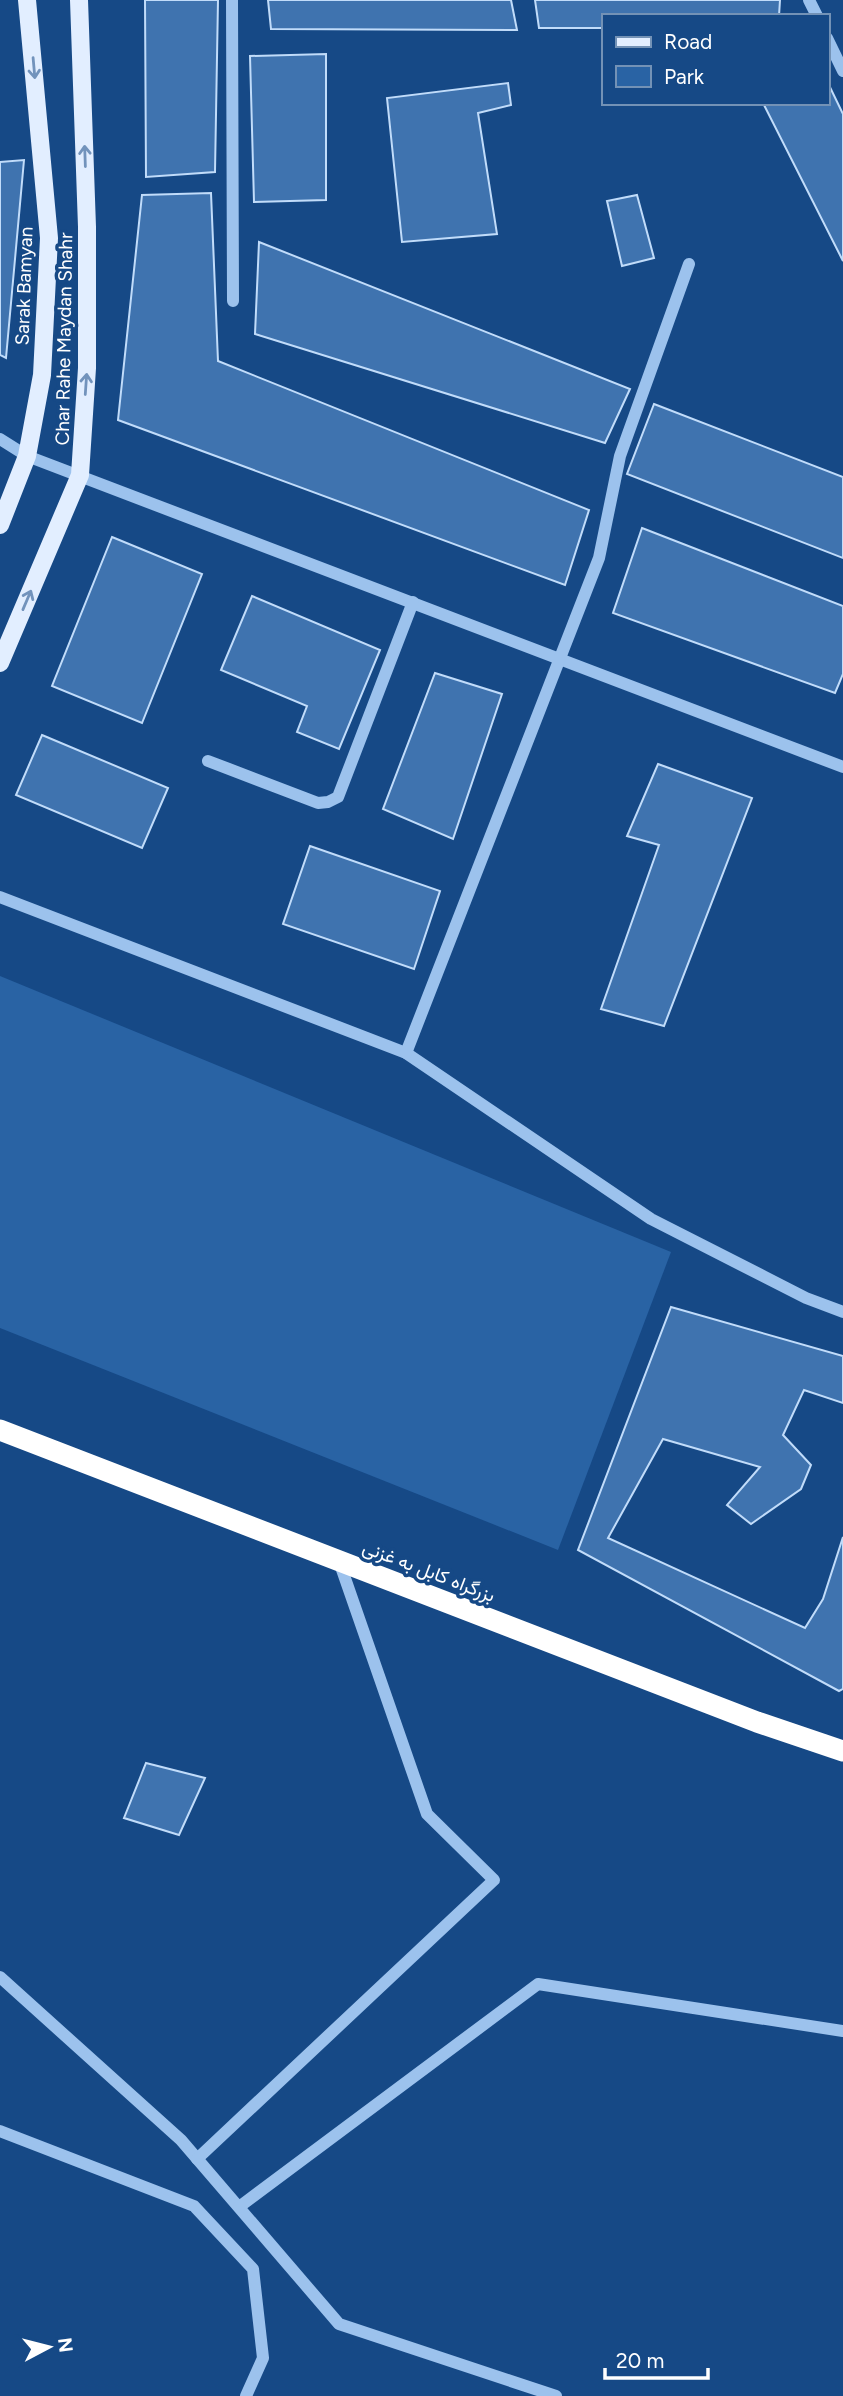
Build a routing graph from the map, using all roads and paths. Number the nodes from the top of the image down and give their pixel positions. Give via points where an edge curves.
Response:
1 (27, 0) edge
2 (79, 0) edge
3 (232, 0) edge
4 (829, 42) edge
5 (843, 71) edge
6 (689, 264) dead end
7 (233, 301) dead end
8 (0, 439) edge
9 (27, 456) junction
10 (80, 475) junction
11 (0, 525) edge
12 (414, 603) junction
13 (561, 659) junction
14 (0, 663) edge
15 (208, 761) dead end
16 (843, 766) edge
17 (0, 897) edge
18 (406, 1053) junction
19 (843, 1312) edge
20 (0, 1430) edge
21 (339, 1560) junction
22 (843, 1751) edge
23 (0, 1977) edge
24 (843, 2031) edge
25 (0, 2130) edge
26 (197, 2159) junction
27 (239, 2207) junction
28 (246, 2396) edge
29 (556, 2396) edge

1 -> 9 main road, Sarak Bamyan via 49,237 42,375
10 -> 2 main road, Char Rahe Maydan Shahr via 88,368 88,227
3 - 7 street
4 - 5 street
6 - 13 street via 620,456 599,558
8 - 9 street
9 - 10 street
9 - 11 main road, Sarak Bamyan
10 - 12 street
14 -> 10 main road, Char Rahe Maydan Shahr
12 - 13 street
12 - 15 street via 338,797 318,803
13 - 16 street
13 - 18 street
17 - 18 street
18 - 19 street via 651,1219
20 - 21 highway, بزرگراه کابل به غزنی
21 - 22 highway, بزرگراه کابل به غزنی
21 - 26 street via 427,1814 494,1880
23 - 26 street
24 - 27 street via 538,1984
25 - 28 street via 194,2206 253,2269 263,2358
26 - 27 street
27 - 29 street via 339,2325

